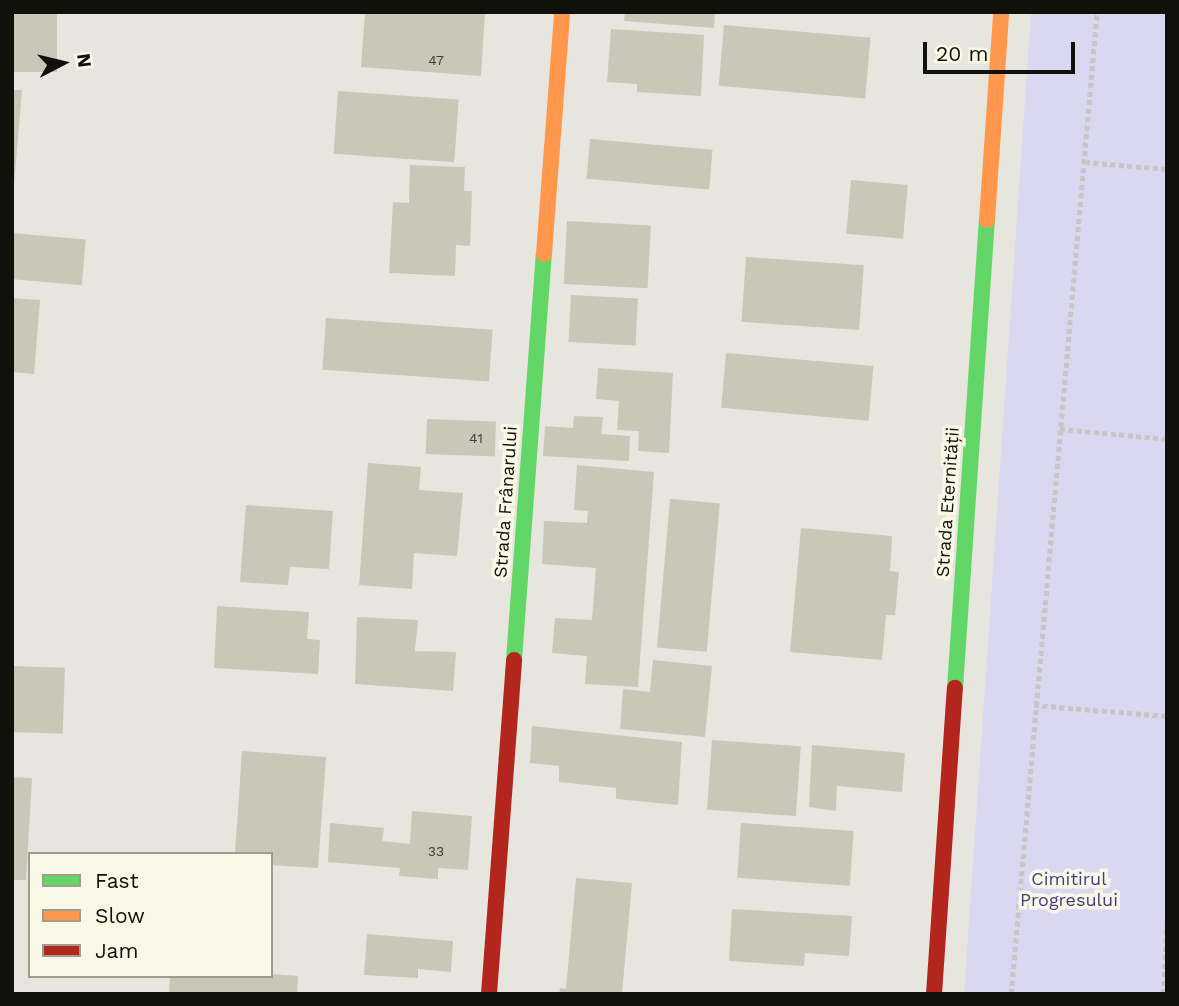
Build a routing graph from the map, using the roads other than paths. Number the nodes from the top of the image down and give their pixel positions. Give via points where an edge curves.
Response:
1 (562, 12) edge
2 (1001, 12) edge
3 (489, 994) edge
4 (934, 994) edge

1 - 3 street, Strada Frânarului
2 - 4 street, Strada Eternității

